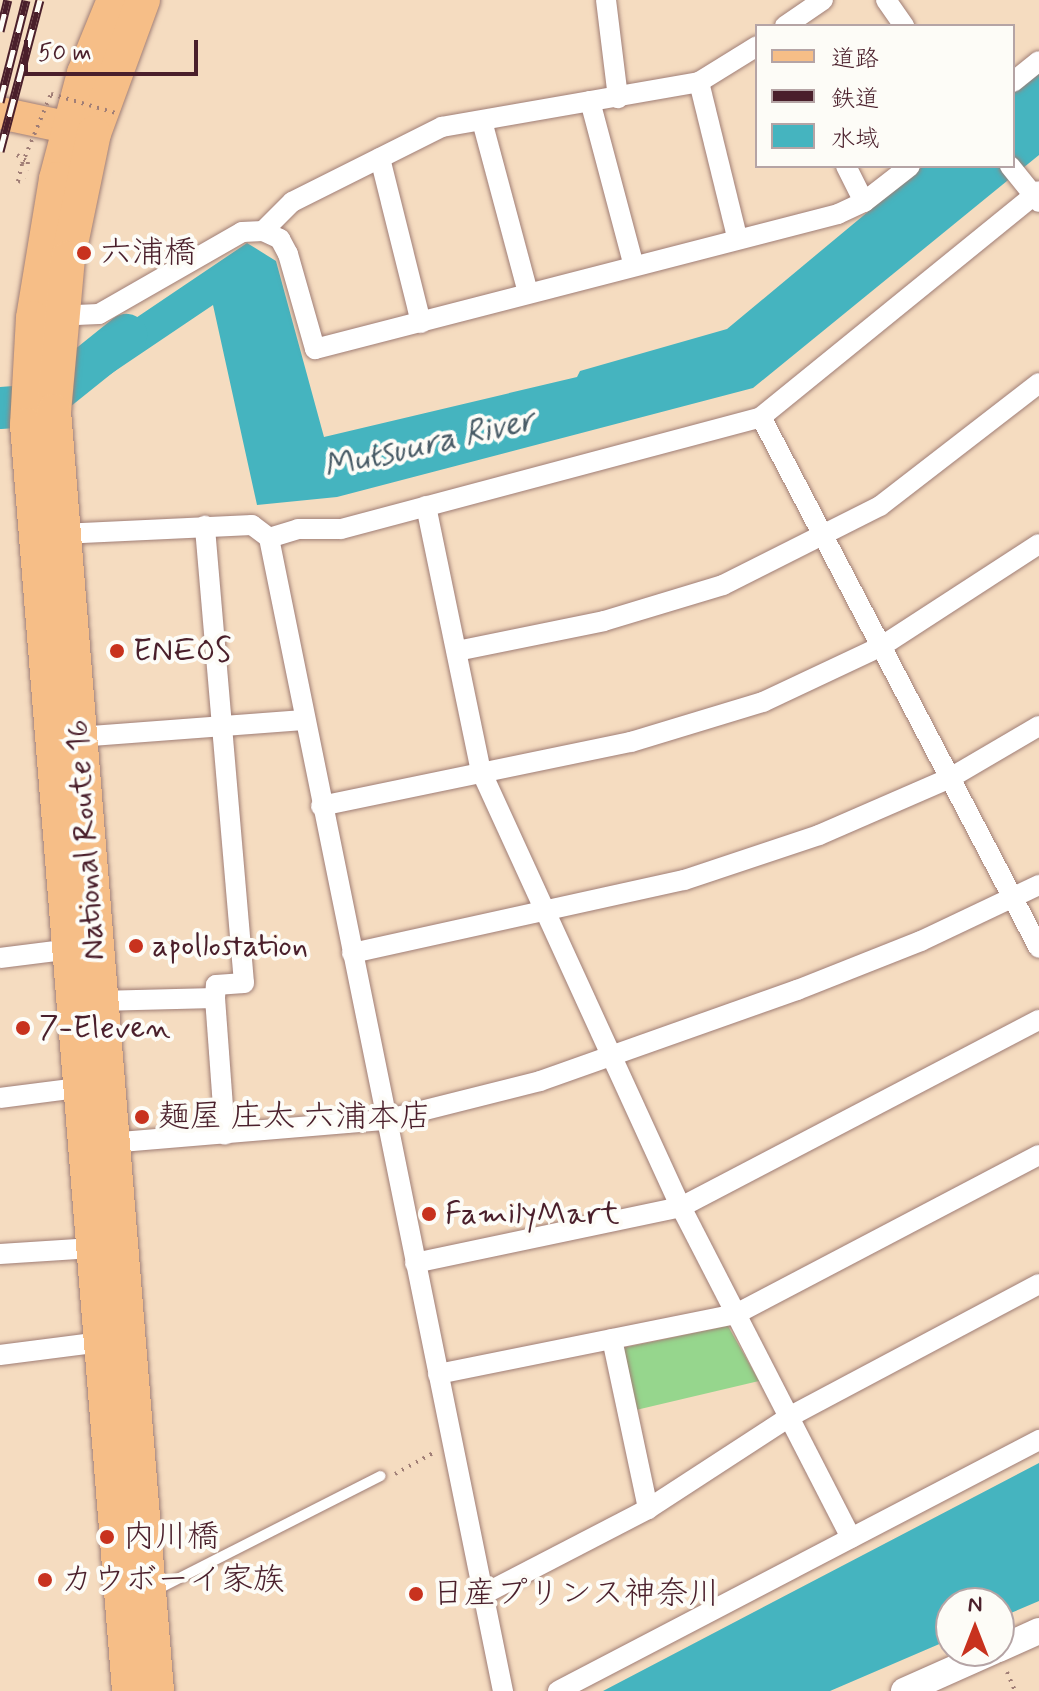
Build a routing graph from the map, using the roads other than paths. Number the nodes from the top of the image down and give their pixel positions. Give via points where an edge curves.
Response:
1 (114, 0) edge
2 (143, 0) edge
3 (606, 0) edge
4 (823, 0) edge
5 (886, 0) edge
6 (788, 24) edge
7 (903, 24) edge
8 (755, 47) edge
9 (1039, 61) edge
10 (1015, 80) edge
11 (699, 82) junction
12 (618, 98) junction
13 (590, 101) junction
14 (0, 113) edge
15 (482, 121) junction
16 (93, 125) junction
17 (380, 158) junction
18 (847, 168) edge
19 (907, 168) edge
20 (1029, 187) edge
21 (864, 202) junction
22 (263, 231) junction
23 (737, 237) junction
24 (633, 263) junction
25 (528, 293) junction
26 (47, 317) junction
27 (421, 323) junction
28 (1039, 383) edge
29 (761, 417) junction
30 (40, 418) junction
31 (426, 506) junction
32 (205, 526) junction
33 (61, 534) junction
34 (825, 537) junction
35 (269, 538) junction
36 (1039, 544) edge
37 (882, 646) junction
38 (457, 651) junction
39 (303, 720) junction
40 (1039, 726) edge
41 (223, 727) junction
42 (78, 737) junction
43 (481, 771) junction
44 (950, 778) junction
45 (321, 806) junction
46 (1039, 885) edge
47 (1013, 900) junction
48 (545, 913) junction
49 (81, 948) junction
50 (1039, 948) edge
51 (352, 953) junction
52 (0, 958) edge
53 (215, 998) junction
54 (98, 1001) junction
55 (1039, 1020) edge
56 (611, 1058) junction
57 (78, 1088) junction
58 (0, 1098) edge
59 (385, 1120) junction
60 (225, 1135) junction
61 (110, 1143) junction
62 (1039, 1155) edge
63 (681, 1207) junction
64 (93, 1248) junction
65 (0, 1254) edge
66 (415, 1263) junction
67 (1039, 1284) edge
68 (736, 1314) junction
69 (612, 1339) junction
70 (101, 1342) junction
71 (0, 1355) edge
72 (438, 1374) junction
73 (789, 1417) junction
74 (1039, 1440) edge
75 (381, 1476) road end
76 (648, 1509) junction
77 (851, 1538) junction
78 (486, 1593) junction
79 (149, 1594) junction
80 (1039, 1631) edge
81 (1015, 1642) edge
82 (966, 1667) edge
83 (129, 1691) edge
84 (157, 1691) edge
85 (503, 1691) edge
86 (558, 1691) edge
87 (904, 1691) edge

1 - 16 highway, National Route 16
2 - 16 highway, National Route 16
3 - 12 street
4 - 6 street
5 - 7 street
8 - 11 street
9 - 10 street
11 - 12 street
11 - 23 street
12 - 13 street
13 - 15 street
13 - 24 street
14 - 16 main road
15 - 17 street via 442,127
15 - 25 street
16 - 26 highway, National Route 16
17 - 22 street via 292,202
17 - 27 street
18 - 21 street
19 - 21 street
20 - 29 street
21 - 23 street via 838,214
22 - 26 street via 242,232 99,314
22 - 27 street via 280,239 288,254 315,349
23 - 24 street
24 - 25 street
25 - 27 street
26 - 30 highway, National Route 16
28 - 34 street via 934,468
29 - 31 street
29 - 34 street
30 - 33 highway, National Route 16
30 - 49 highway, National Route 16
31 - 35 street via 341,529 298,529
31 - 38 street
32 - 33 street
32 - 35 street via 252,525
32 - 41 street
33 - 42 highway, National Route 16
34 - 37 street
34 - 38 street via 723,585 604,621
35 - 39 street
36 - 37 street
37 - 43 street via 749,706 631,742
37 - 44 street
38 - 43 street
39 - 41 street
39 - 45 street
40 - 44 street
41 - 42 street
41 - 53 street via 244,983 216,985
42 - 49 highway, National Route 16
43 - 45 street
43 - 48 street
44 - 47 street
44 - 48 street via 819,835 699,875
45 - 51 street
46 - 47 street
47 - 50 street
47 - 56 street via 811,985
48 - 51 street
48 - 56 street
49 - 52 street
49 - 54 highway, National Route 16
49 - 57 highway, National Route 16
51 - 59 street
53 - 54 street
53 - 60 street
54 - 61 highway, National Route 16
55 - 63 street
56 - 59 street
56 - 63 street
57 - 58 street
57 - 64 highway, National Route 16
59 - 60 street
59 - 66 street
60 - 61 street
61 - 79 highway, National Route 16
62 - 68 street
63 - 66 street
63 - 68 street
64 - 65 street
64 - 70 highway, National Route 16
66 - 72 street
67 - 73 street
68 - 69 street
68 - 73 street
69 - 72 street
69 - 76 street
70 - 71 street
70 - 83 highway, National Route 16
72 - 78 street
73 - 76 street
73 - 77 street
74 - 77 street
75 - 79 lane
76 - 78 street
77 - 86 street
78 - 85 street
79 - 84 highway, National Route 16
80 - 81 street
82 - 87 street

